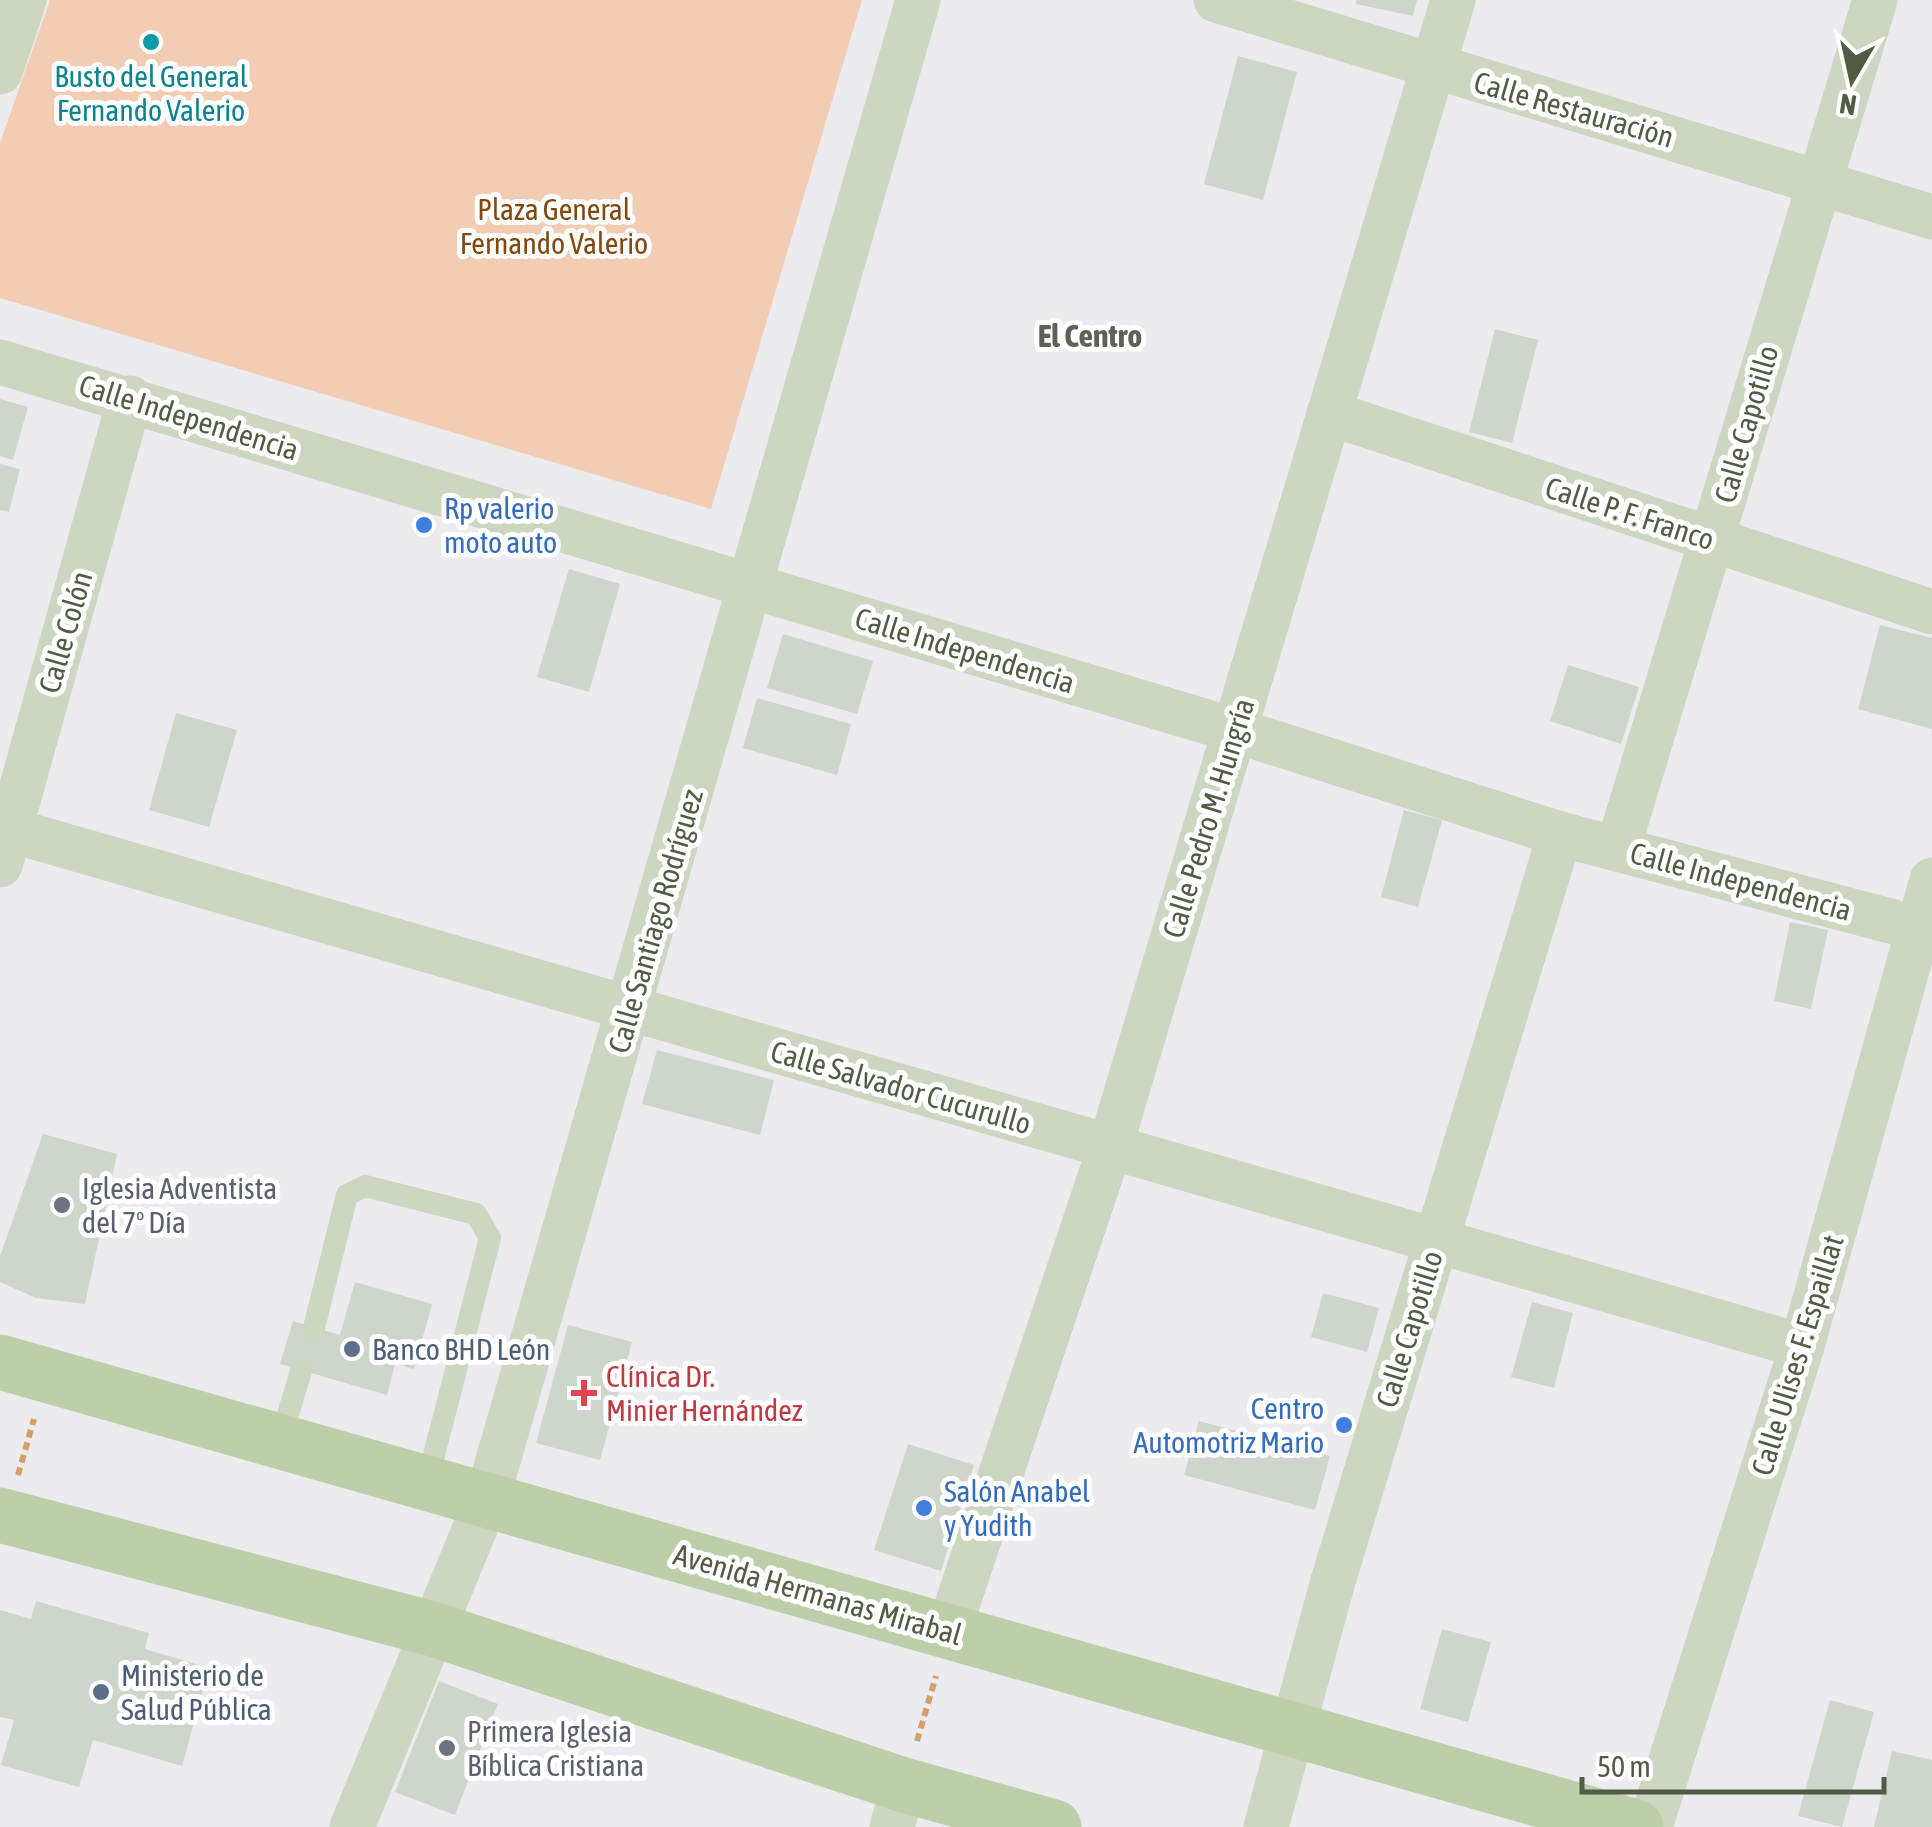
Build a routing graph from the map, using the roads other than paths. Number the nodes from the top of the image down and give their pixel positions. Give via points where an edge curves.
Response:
1 (918, 0) edge
2 (1216, 0) edge
3 (1453, 0) edge
4 (1875, 0) edge
5 (16, 2) edge
6 (1435, 68) junction
7 (0, 72) edge
8 (1818, 180) junction
9 (1932, 217) edge
10 (0, 362) edge
11 (130, 398) junction
12 (1329, 413) junction
13 (1712, 540) junction
14 (752, 586) junction
15 (1932, 612) edge
16 (1234, 730) junction
17 (1560, 834) junction
18 (3, 840) edge
19 (1618, 848) junction
20 (1932, 880) edge
21 (1926, 930) edge
22 (630, 1009) junction
23 (1110, 1147) junction
24 (1435, 1242) junction
25 (314, 1328) dead end
26 (1802, 1346) junction
27 (23, 1368) edge
28 (301, 1371) dead end
29 (280, 1441) junction
30 (427, 1482) junction
31 (487, 1499) junction
32 (3, 1516) edge
33 (433, 1629) junction
34 (948, 1632) junction
35 (1293, 1728) junction
36 (898, 1806) edge
37 (352, 1827) edge
38 (1054, 1827) edge
39 (1266, 1827) edge
40 (1636, 1827) edge
41 (1650, 1827) edge

1 - 14 street, Calle Santiago Rodríguez
2 - 6 street, Calle Restauración
3 - 6 street, Calle Pedro M. Hungría
4 - 8 street, Calle Capotillo
5 - 7 street
6 - 8 street, Calle Restauración
6 - 12 street, Calle Pedro M. Hungría
8 - 9 street, Calle Restauración
8 - 13 street, Calle Capotillo
10 - 11 street, Calle Independencia
11 - 14 street, Calle Independencia
11 - 18 street, Calle Colón
12 - 13 street, Calle P. F. Franco
12 - 16 street, Calle Pedro M. Hungría
13 - 15 street, Calle P. F. Franco
13 - 19 street, Calle Capotillo
14 - 16 street, Calle Independencia
14 - 22 street, Calle Santiago Rodríguez
16 - 17 street, Calle Independencia
16 - 23 street, Calle Pedro M. Hungría
17 - 19 street, Calle Independencia
17 - 24 street, Calle Capotillo
18 - 22 street, Calle Salvador Cucurullo
19 - 21 street, Calle Independencia
20 - 21 street, Calle Ulises F. Espaillat
21 - 26 street, Calle Ulises F. Espaillat
22 - 23 street, Calle Salvador Cucurullo
22 - 31 street, Calle Santiago Rodríguez
23 - 24 street, Calle Salvador Cucurullo
23 - 34 street, Calle Pedro M. Hungría
24 - 26 street, Calle Salvador Cucurullo
24 - 35 street, Calle Capotillo
25 - 30 lane via 347,1194 365,1186 476,1214 490,1238
26 - 41 street, Calle Ulises F. Espaillat
27 - 29 main road, Avenida Hermanas Mirabal
28 - 29 lane
29 - 30 main road, Avenida Hermanas Mirabal
30 - 31 main road, Avenida Hermanas Mirabal
31 - 33 street, Calle Santiago Rodríguez
31 - 34 main road, Avenida Hermanas Mirabal
32 - 33 main road
33 - 36 main road
33 - 37 street, Calle Santiago Rodríguez
34 - 35 main road, Avenida Hermanas Mirabal
35 - 39 street, Calle Capotillo
35 - 40 main road, Avenida Hermanas Mirabal
36 - 38 main road

